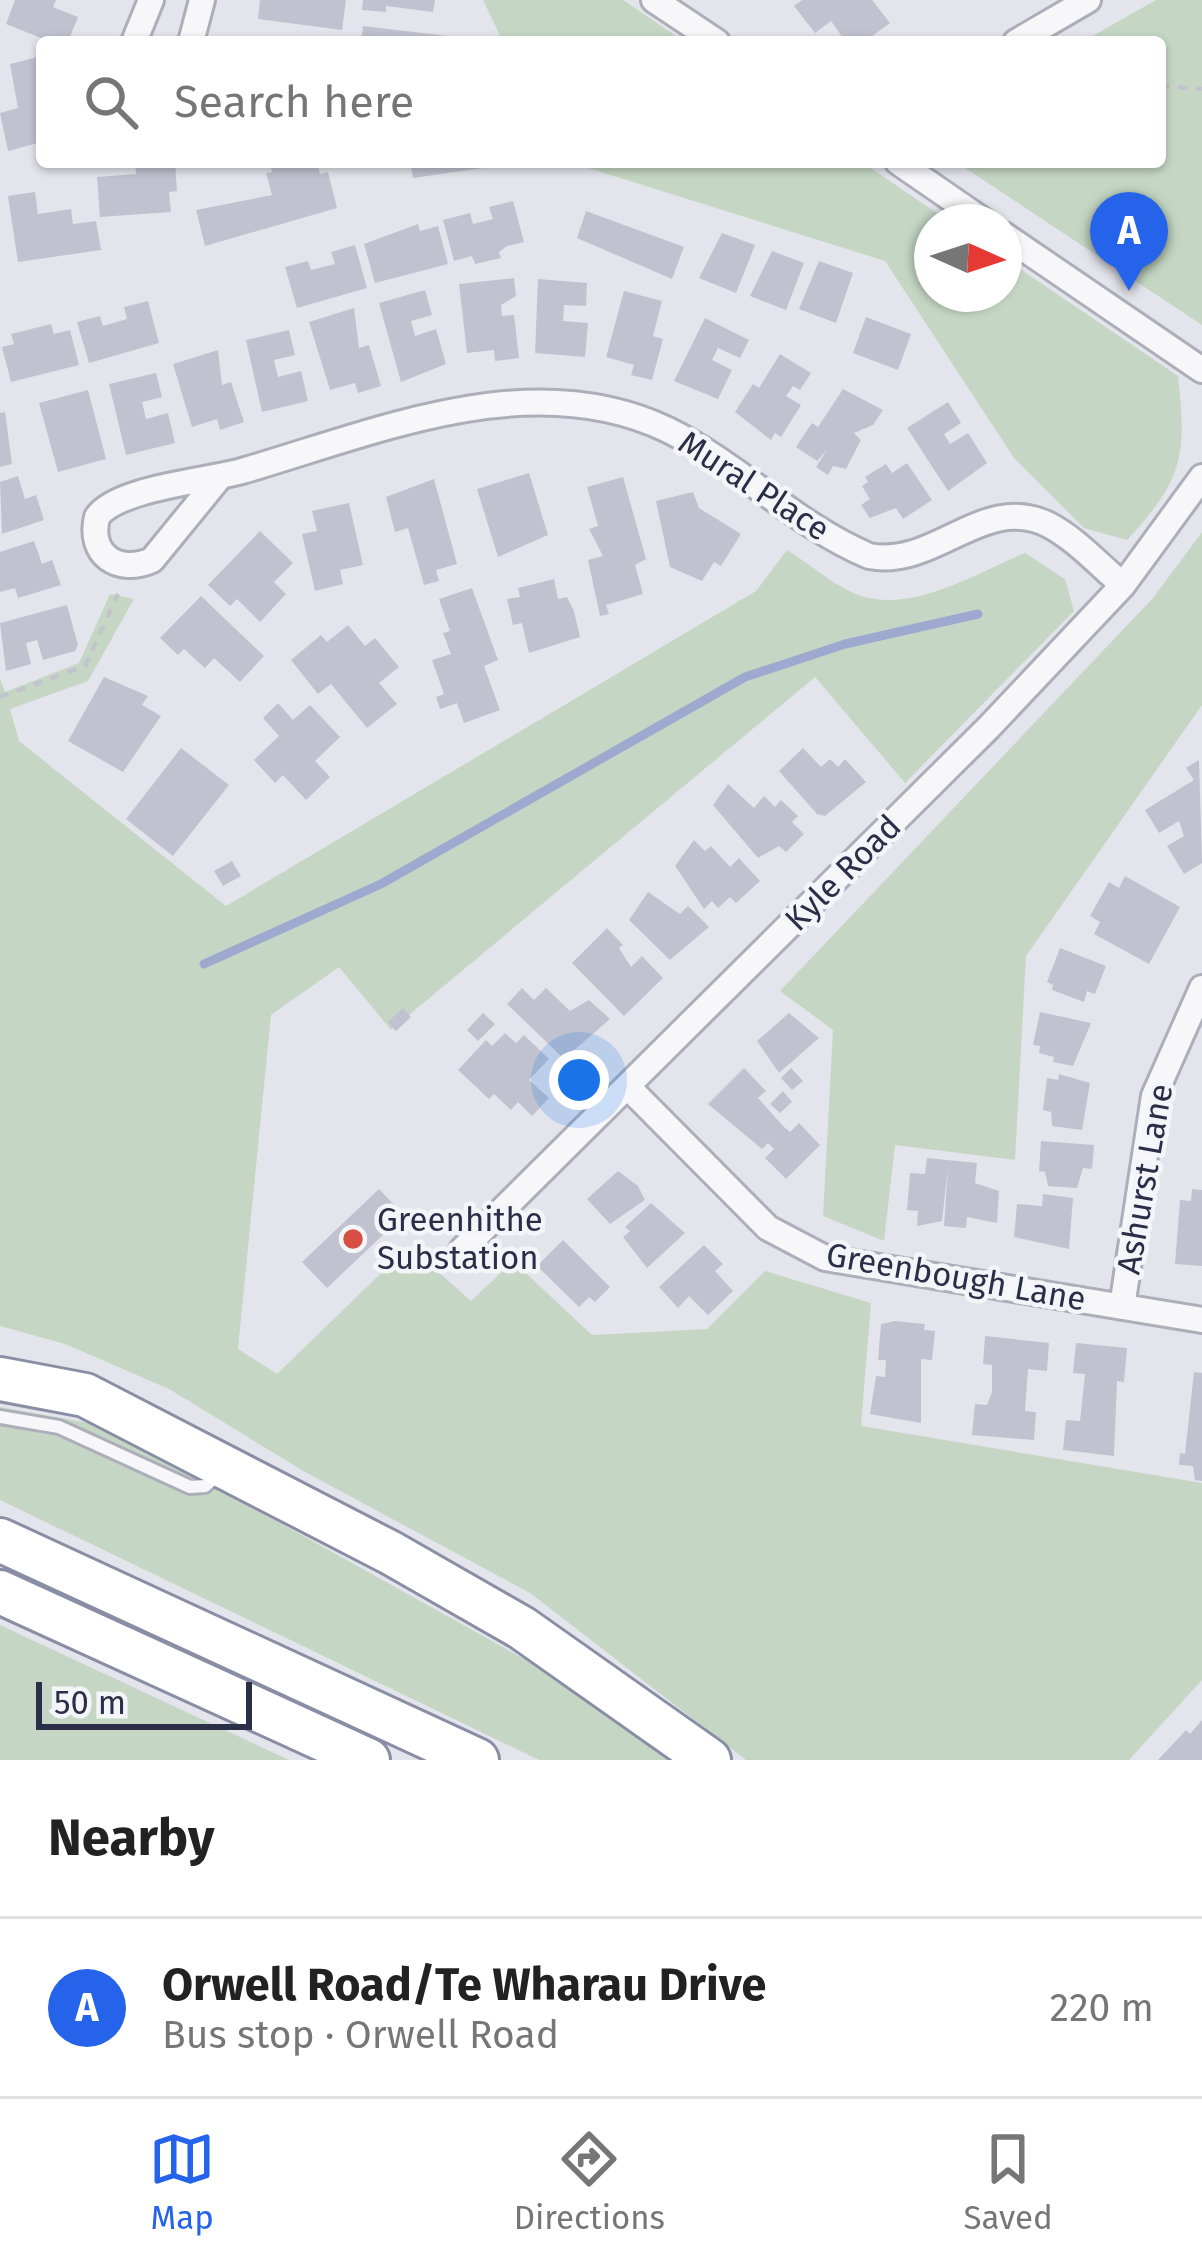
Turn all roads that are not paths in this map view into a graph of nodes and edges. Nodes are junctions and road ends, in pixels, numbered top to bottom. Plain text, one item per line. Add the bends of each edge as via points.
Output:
1 (151, 0) edge
2 (202, 0) edge
3 (654, 0) edge
4 (1088, 0) edge
5 (136, 36) edge
6 (193, 36) edge
7 (708, 36) edge
8 (1026, 36) edge
9 (907, 168) edge
10 (959, 204) edge
11 (1022, 247) edge
12 (1202, 370) edge
13 (1202, 477) edge
14 (219, 478) junction
15 (1123, 585) junction
16 (1202, 988) edge
17 (629, 1088) junction
18 (462, 1250) dead end
19 (1123, 1307) junction
20 (1202, 1320) edge
21 (2, 1388) edge
22 (0, 1540) edge
23 (0, 1592) edge
24 (368, 1760) edge
25 (477, 1760) edge
26 (709, 1760) edge

1 - 5 street
2 - 6 street
3 - 7 street
4 - 8 street
9 - 10 street
11 - 12 street
13 - 15 street, Kyle Road
14 - 14 street, Mural Place via 152,560 121,565 97,546 97,517 111,503
14 - 15 street, Mural Place via 458,409 563,403 665,429 869,556 917,555 981,523 1026,516 1052,526
15 - 17 street, Kyle Road
16 - 19 street, Ashurst Lane via 1154,1096
17 - 18 street, Kyle Road
17 - 19 street, Greenbough Lane via 769,1228 825,1258
19 - 20 street, Greenbough Lane
21 - 26 highway via 85,1396 391,1552 522,1628
22 - 25 highway
23 - 24 highway

